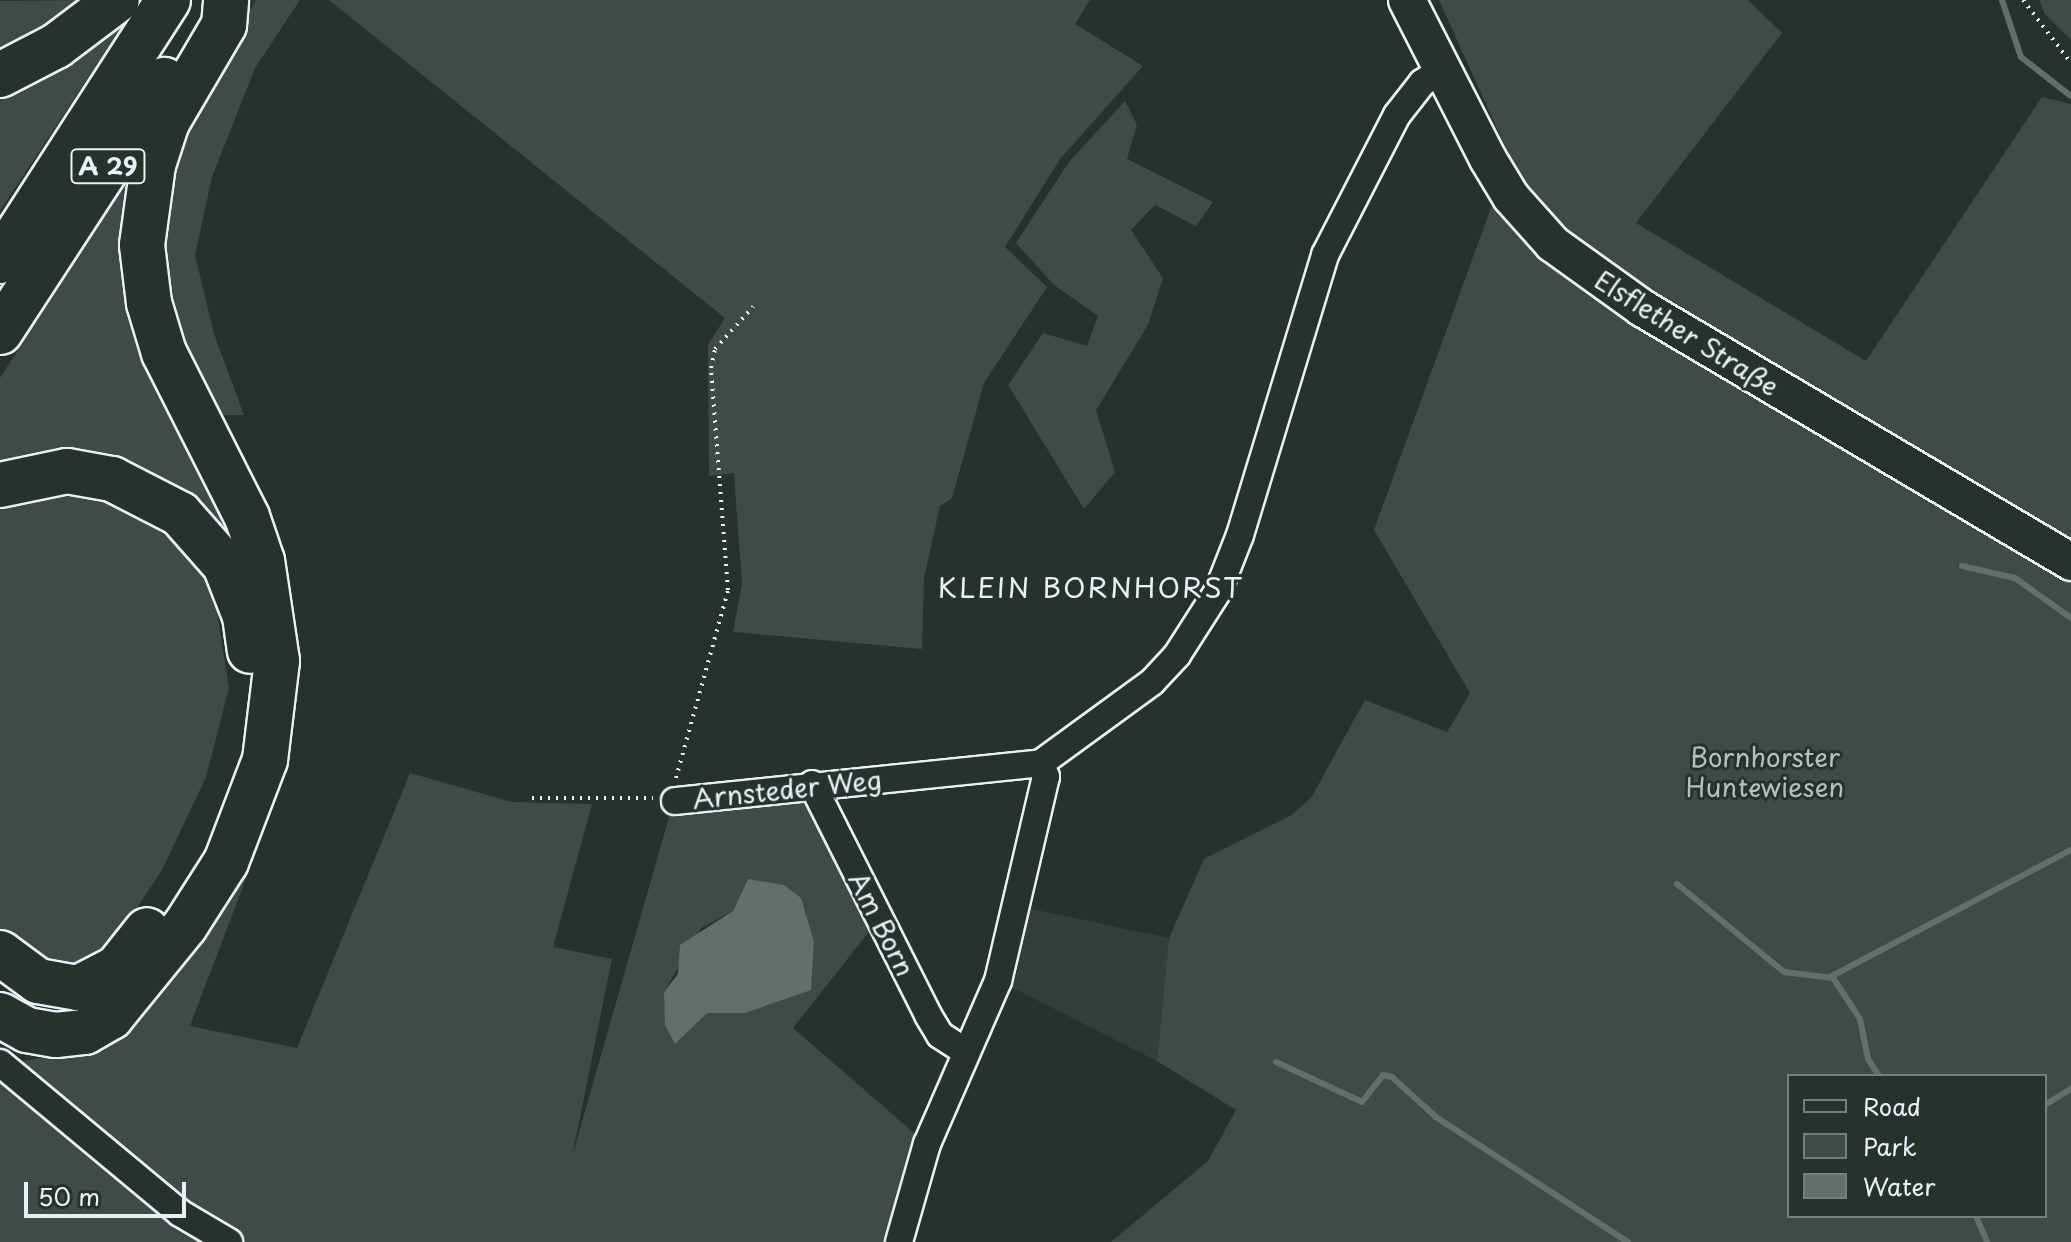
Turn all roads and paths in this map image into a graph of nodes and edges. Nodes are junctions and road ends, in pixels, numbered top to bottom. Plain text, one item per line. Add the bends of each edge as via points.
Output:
1 (117, 0) edge
2 (168, 0) edge
3 (216, 0) edge
4 (226, 0) edge
5 (1407, 0) edge
6 (2023, 0) edge
7 (2071, 63) edge
8 (1441, 70) junction
9 (0, 75) edge
10 (0, 261) edge
11 (753, 307) dead end
12 (0, 332) edge
13 (0, 485) edge
14 (2071, 562) edge
15 (1041, 763) junction
16 (812, 784) junction
17 (532, 798) dead end
18 (675, 801) junction
19 (0, 953) edge
20 (0, 1015) edge
21 (966, 1052) junction
22 (0, 1063) edge
23 (229, 1242) edge
24 (899, 1242) edge

1 - 9 highway via 56,46
2 - 10 highway, A 29
3 - 12 highway, A 29
4 - 20 highway via 224,25 167,122 153,165 142,245 149,303 164,353 247,517 262,561 277,661 265,760 226,862 185,926 111,1017 85,1032 56,1035 27,1030
5 - 8 main road, Elsflether Straße
6 - 7 path
8 - 14 main road, Elsflether Straße via 1511,197 1571,260 1642,308
8 - 15 street via 1422,83 1397,115 1325,255 1218,591 1167,667 1126,706
11 - 18 path via 715,349 711,368 728,590 673,789
13 - 19 highway via 67,471 112,479 180,514 225,565 245,616 251,653 241,746 221,810 186,879 124,961 99,981 68,989 38,981
15 - 16 street, Arnsteder Weg
15 - 21 street via 1046,777 998,981
16 - 18 street, Arnsteder Weg
16 - 21 street, Am Born via 928,1015 940,1035
17 - 18 path, Arnsteder Weg
21 - 24 street via 927,1144
22 - 23 street via 180,1213

